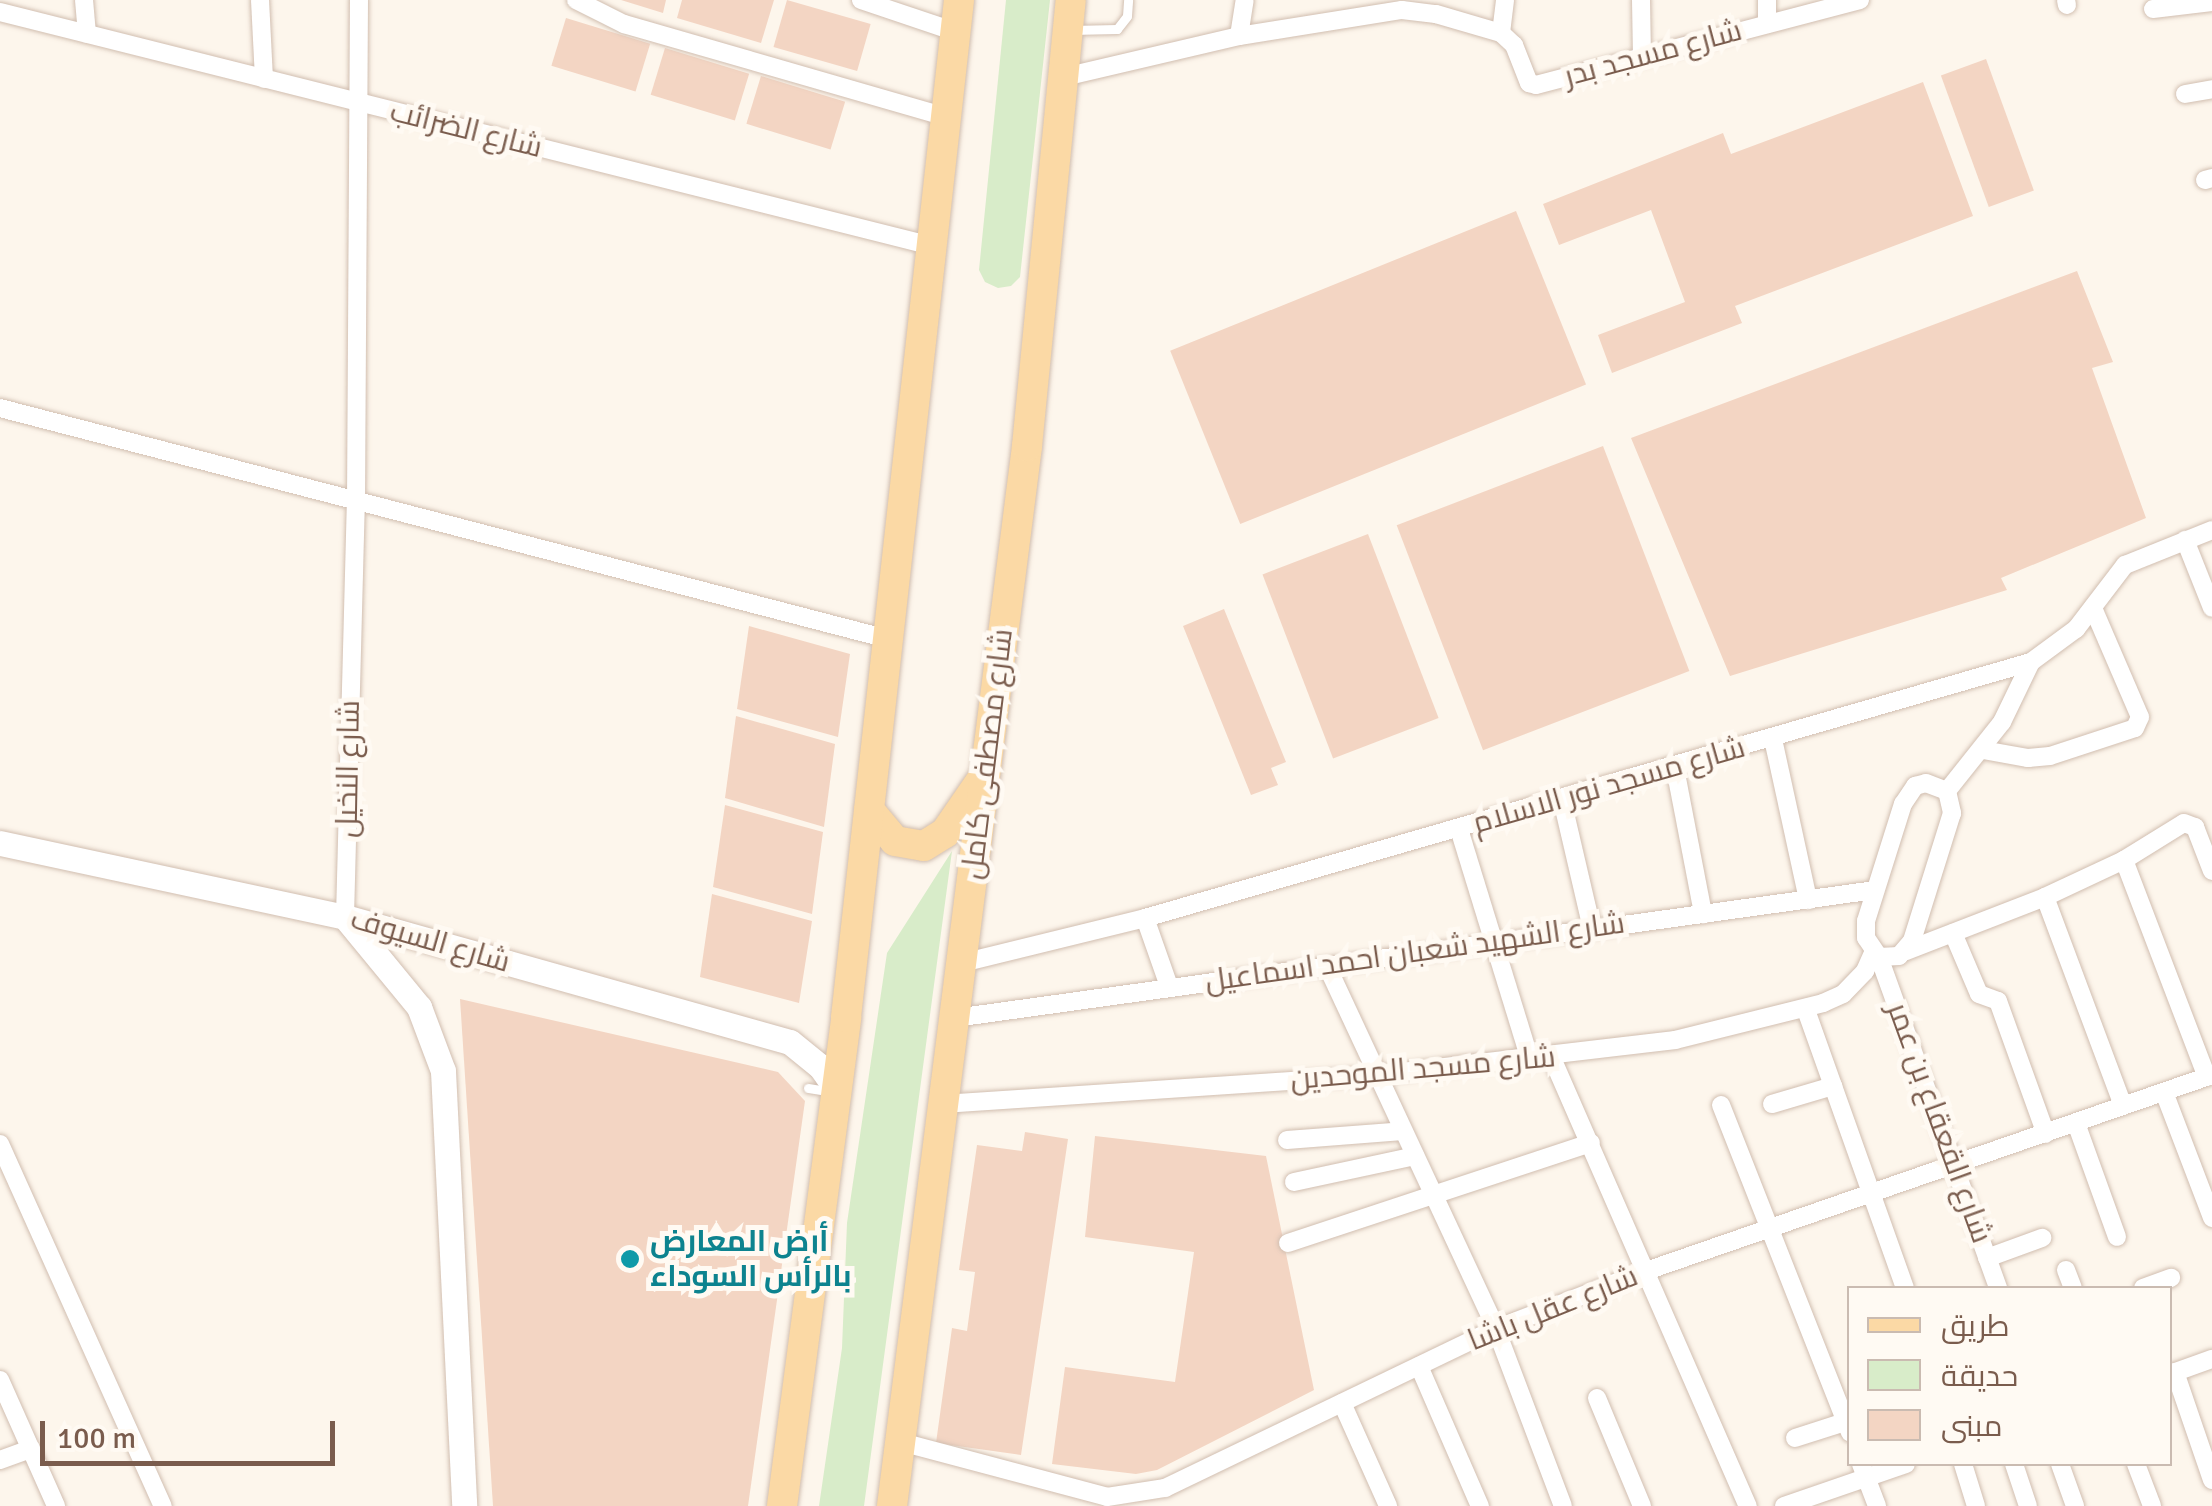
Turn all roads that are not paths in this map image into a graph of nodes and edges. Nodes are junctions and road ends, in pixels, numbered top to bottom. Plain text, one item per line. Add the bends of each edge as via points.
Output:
1 (84, 0) edge
2 (260, 0) edge
3 (359, 0) edge
4 (576, 0) edge
5 (861, 0) edge
6 (959, 0) edge
7 (1128, 0) edge
8 (1245, 0) edge
9 (1505, 0) edge
10 (1642, 0) edge
11 (1766, 0) edge
12 (1860, 0) edge
13 (2212, 2) edge
14 (2153, 10) dead end
15 (0, 12) edge
16 (1069, 15) edge
17 (1767, 24) junction
18 (956, 32) junction
19 (1501, 33) junction
20 (87, 34) junction
21 (1239, 36) junction
22 (1642, 57) junction
23 (1064, 78) junction
24 (264, 79) junction
25 (2212, 89) edge
26 (2185, 94) dead end
27 (360, 103) junction
28 (947, 117) junction
29 (932, 246) junction
30 (0, 408) edge
31 (356, 503) junction
32 (2212, 530) edge
33 (2184, 540) junction
34 (2093, 608) junction
35 (2212, 608) edge
36 (888, 638) junction
37 (2031, 662) junction
38 (1773, 739) junction
39 (1983, 750) junction
40 (1675, 768) junction
41 (986, 776) junction
42 (1947, 790) junction
43 (1562, 800) junction
44 (869, 810) junction
45 (1459, 829) junction
46 (0, 843) edge
47 (2124, 860) junction
48 (2212, 871) edge
49 (1875, 890) junction
50 (2045, 897) junction
51 (1808, 900) junction
52 (1702, 914) junction
53 (345, 917) junction
54 (1145, 918) junction
55 (1592, 928) junction
56 (1953, 933) junction
57 (1493, 942) junction
58 (1906, 951) junction
59 (1876, 955) junction
60 (962, 963) junction
61 (1327, 966) junction
62 (1169, 986) junction
63 (1806, 1010) junction
64 (955, 1018) junction
65 (1552, 1058) junction
66 (1530, 1060) junction
67 (1378, 1075) junction
68 (2210, 1076) edge
69 (1833, 1086) junction
70 (827, 1090) junction
71 (2164, 1092) junction
72 (944, 1104) junction
73 (1721, 1104) dead end
74 (1772, 1104) dead end
75 (2123, 1106) junction
76 (2076, 1123) junction
77 (1403, 1131) junction
78 (2046, 1134) junction
79 (1287, 1140) dead end
80 (1591, 1143) junction
81 (0, 1144) edge
82 (1415, 1156) junction
83 (1954, 1167) junction
84 (1294, 1182) dead end
85 (1873, 1194) junction
86 (1433, 1195) junction
87 (2212, 1218) edge
88 (1771, 1228) junction
89 (2117, 1237) dead end
90 (2042, 1238) dead end
91 (1288, 1243) dead end
92 (1987, 1258) junction
93 (1649, 1270) junction
94 (2066, 1270) dead end
95 (2171, 1278) dead end
96 (1904, 1286) edge
97 (1997, 1286) edge
98 (2072, 1286) edge
99 (2149, 1286) edge
100 (1496, 1330) junction
101 (2212, 1359) edge
102 (1419, 1366) junction
103 (2172, 1373) edge
104 (0, 1380) edge
105 (1598, 1398) dead end
106 (1342, 1402) junction
107 (1847, 1427) edge
108 (1795, 1438) dead end
109 (901, 1442) junction
110 (31, 1450) junction
111 (0, 1460) edge
112 (1892, 1466) edge
113 (1964, 1466) edge
114 (2015, 1466) edge
115 (2061, 1466) edge
116 (2137, 1466) edge
117 (1864, 1470) edge
118 (2212, 1480) edge
119 (56, 1506) edge
120 (163, 1506) edge
121 (464, 1506) edge
122 (782, 1506) edge
123 (892, 1506) edge
124 (1388, 1506) edge
125 (1480, 1506) edge
126 (1563, 1506) edge
127 (1642, 1506) edge
128 (1748, 1506) edge
129 (1784, 1506) edge
130 (1877, 1506) edge
131 (1976, 1506) edge
132 (2028, 1506) edge
133 (2075, 1506) edge
134 (2152, 1506) edge

1 - 20 street
2 - 24 street
3 - 27 street, شارع النخيل
4 - 28 street via 624,24
5 - 18 street
6 - 18 main road
7 - 16 lane via 1117,29
8 - 21 street
9 - 19 street
10 - 22 street
11 - 17 street
12 - 17 street, شارع مسجد بدر
13 - 14 street
15 - 20 street, شارع الضرائب
16 - 23 main road, شارع مصطفى كامل
17 - 22 street, شارع مسجد بدر
18 - 28 main road
19 - 21 street via 1402,10
19 - 22 street, شارع مسجد بدر via 1534,85
20 - 24 street, شارع الضرائب
21 - 23 street
23 - 41 main road, شارع مصطفى كامل
24 - 27 street, شارع الضرائب
25 - 26 street
27 - 29 street, شارع الضرائب
27 - 31 street, شارع النخيل
28 - 29 main road
29 - 36 main road
30 - 31 street
31 - 36 street
31 - 53 street, شارع النخيل
32 - 33 street, شارع مسجد نور الاسلام
33 - 34 street, شارع مسجد نور الاسلام via 2125,565
33 - 35 street
34 - 37 street, شارع مسجد نور الاسلام via 2055,648
34 - 39 street via 2139,723 2050,756
36 - 44 main road
37 - 38 street, شارع مسجد نور الاسلام
37 - 39 street
38 - 40 street, شارع مسجد نور الاسلام
38 - 51 street
39 - 42 street
40 - 43 street, شارع مسجد نور الاسلام
40 - 52 street
41 - 44 main road via 946,833 924,846 895,841
41 - 60 main road, شارع مصطفى كامل
42 - 49 street, شارع القعقاع بن عمر via 1926,783 1907,795
42 - 58 street via 1952,812
43 - 45 street, شارع مسجد نور الاسلام
43 - 55 street
44 - 70 main road
45 - 54 street, شارع مسجد نور الاسلام
45 - 57 street
46 - 53 main road, شارع السيوف
47 - 48 street via 2184,824 2194,827
47 - 50 street
47 - 68 street
49 - 51 street, شارع الشهيد شعبان احمد اسماعيل
49 - 59 street, شارع القعقاع بن عمر via 1866,938
50 - 56 street
50 - 75 street
51 - 52 street, شارع الشهيد شعبان احمد اسماعيل
52 - 55 street, شارع الشهيد شعبان احمد اسماعيل
53 - 70 main road, شارع السيوف via 790,1042 810,1055
53 - 121 main road via 419,1007 443,1070
54 - 60 street, شارع مسجد نور الاسلام
54 - 62 street
55 - 57 street, شارع الشهيد شعبان احمد اسماعيل
56 - 58 street
56 - 78 street via 1979,994 1998,1000
57 - 61 street, شارع الشهيد شعبان احمد اسماعيل
57 - 66 street
58 - 59 street
59 - 63 street, شارع مسجد الموحدين via 1844,994
59 - 83 street, شارع القعقاع بن عمر
60 - 64 main road, شارع مصطفى كامل
61 - 62 street, شارع الشهيد شعبان احمد اسماعيل
61 - 67 street
62 - 64 street, شارع الشهيد شعبان احمد اسماعيل
63 - 65 street, شارع مسجد الموحدين via 1675,1040
63 - 69 street
64 - 72 main road, شارع مصطفى كامل
65 - 66 street, شارع مسجد الموحدين
65 - 80 street
66 - 67 street, شارع مسجد الموحدين
67 - 72 street, شارع مسجد الموحدين
67 - 77 street
68 - 71 street, شارع عقل باشا
69 - 74 street
69 - 85 street
70 - 122 main road
71 - 75 street, شارع عقل باشا
71 - 87 street
72 - 109 main road, شارع مصطفى كامل
73 - 88 street
75 - 76 street, شارع عقل باشا
76 - 78 street, شارع عقل باشا
76 - 89 street
77 - 79 street
77 - 82 street
78 - 83 street, شارع عقل باشا
80 - 86 street
80 - 93 street
81 - 120 street
82 - 84 street
82 - 86 street
83 - 85 street, شارع عقل باشا
83 - 92 street, شارع القعقاع بن عمر
85 - 88 street, شارع عقل باشا
85 - 96 street
86 - 91 street
86 - 100 street
88 - 93 street, شارع عقل باشا
88 - 107 street
90 - 92 street
92 - 97 street, شارع القعقاع بن عمر
93 - 100 street, شارع عقل باشا
93 - 128 street
94 - 98 street
95 - 99 street
100 - 102 street, شارع عقل باشا
100 - 126 street
101 - 103 street
102 - 106 street, شارع عقل باشا
102 - 125 street
103 - 118 street
104 - 110 street
105 - 127 street
106 - 109 street, شارع عقل باشا via 1190,1477 1136,1495 1107,1497
106 - 124 street
107 - 108 street
109 - 123 main road, شارع مصطفى كامل
110 - 111 street
110 - 119 street
112 - 117 street
113 - 131 street
114 - 132 street
115 - 133 street
116 - 134 street
117 - 129 street
117 - 130 street

